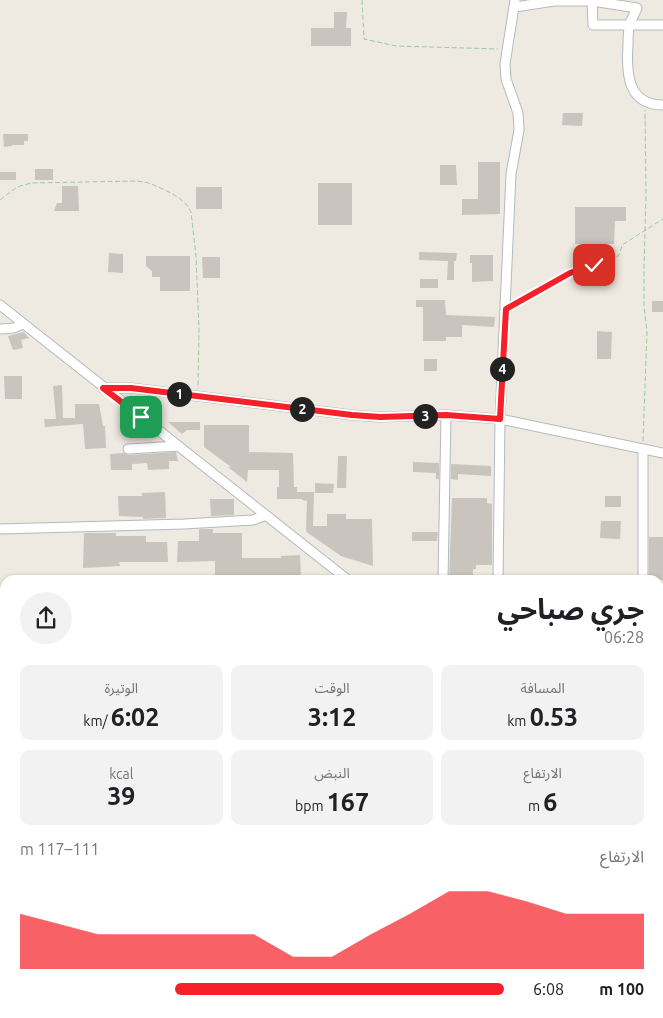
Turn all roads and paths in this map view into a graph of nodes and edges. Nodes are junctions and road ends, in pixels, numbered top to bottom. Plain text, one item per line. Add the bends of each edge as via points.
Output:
1 (362, 0) edge
2 (592, 0) edge
3 (515, 4) edge
4 (629, 24) junction
5 (663, 24) edge
6 (506, 49) junction
7 (649, 103) junction
8 (663, 105) edge
9 (0, 200) edge
10 (663, 220) edge
11 (645, 230) junction
12 (0, 305) edge
13 (506, 309) junction
14 (23, 324) junction
15 (0, 329) edge
16 (103, 388) junction
17 (198, 396) junction
18 (446, 415) junction
19 (500, 419) junction
20 (179, 446) junction
21 (128, 449) dead end
22 (643, 449) junction
23 (663, 453) edge
24 (266, 515) junction
25 (0, 529) edge
26 (342, 575) edge
27 (443, 575) edge
28 (498, 575) edge
29 (643, 575) edge

1 - 6 path via 364,39 396,46
2 - 3 street
2 - 4 street via 593,24
2 - 4 street via 637,8
3 - 6 street
4 - 5 street
4 - 7 street via 628,72 631,86
6 - 13 street via 506,79 518,113 519,130 512,174
7 - 8 street
7 - 11 path via 644,113
9 - 17 path via 17,187 31,183 120,180 149,183 187,205 191,212 196,256
10 - 11 path
11 - 13 path via 622,245 616,258 570,273
11 - 22 path via 647,346
12 - 14 street
13 - 19 street
14 - 15 street
14 - 16 street
16 - 17 street
16 - 20 street
17 - 18 street via 352,415
18 - 19 street
18 - 27 street
19 - 22 street
19 - 28 street
20 - 21 street
20 - 24 street
22 - 23 street
22 - 29 street
24 - 25 street via 253,520 184,524
24 - 26 street

